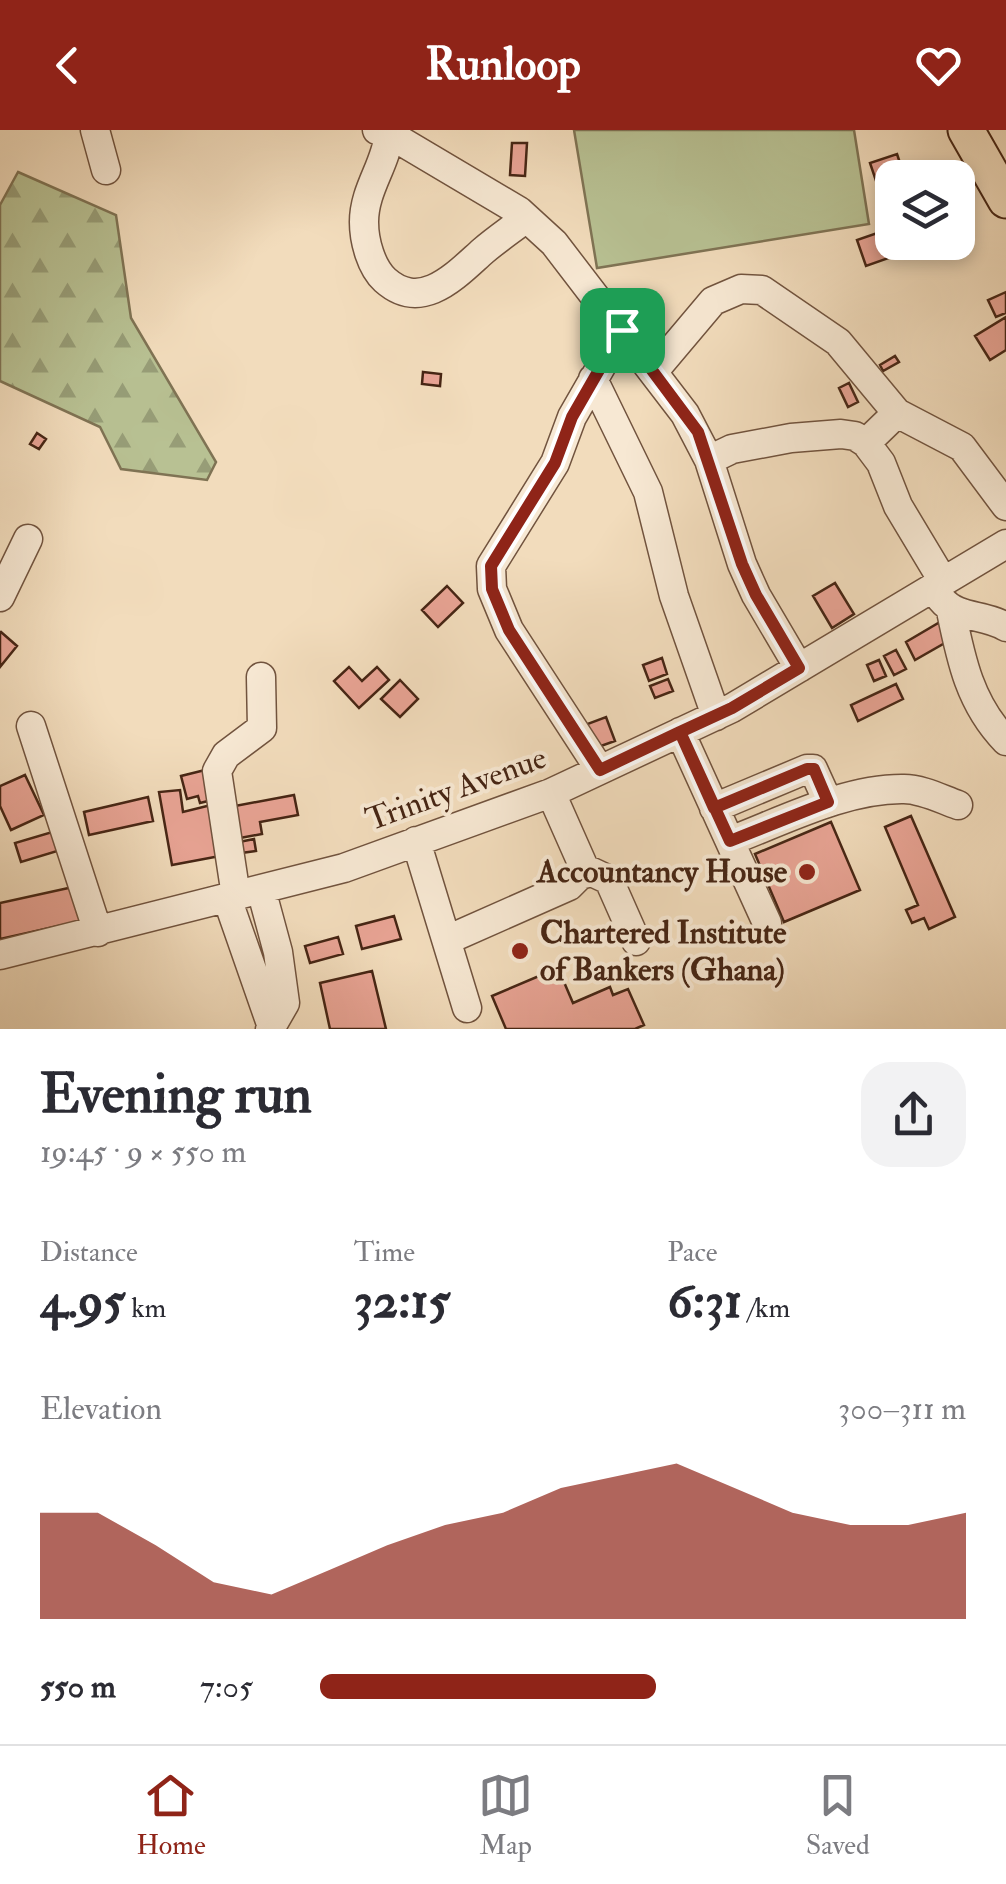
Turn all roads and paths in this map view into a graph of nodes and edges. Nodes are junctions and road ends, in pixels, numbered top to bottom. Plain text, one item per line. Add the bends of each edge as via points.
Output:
1 (94, 130) edge
2 (966, 130) edge
3 (385, 132) edge
4 (106, 170) dead end
5 (1006, 200) edge
6 (526, 218) junction
7 (622, 330) junction
8 (654, 371) junction
9 (593, 380) junction
10 (898, 413) junction
11 (866, 443) junction
12 (710, 460) junction
13 (1006, 506) edge
14 (28, 540) dead end
15 (1006, 544) edge
16 (938, 584) junction
17 (0, 597) edge
18 (951, 611) junction
19 (1006, 627) edge
20 (799, 668) junction
21 (261, 676) dead end
22 (716, 716) junction
23 (32, 726) dead end
24 (680, 732) junction
25 (1006, 741) edge
26 (600, 770) junction
27 (551, 793) junction
28 (828, 802) junction
29 (958, 804) dead end
30 (714, 808) junction
31 (730, 841) junction
32 (416, 842) junction
33 (581, 869) junction
34 (242, 894) junction
35 (767, 923) dead end
36 (98, 932) junction
37 (446, 940) junction
38 (636, 941) dead end
39 (0, 956) edge
40 (467, 1008) dead end
41 (270, 1027) edge

1 - 4 street
2 - 5 main road
3 - 6 street
3 - 6 street via 387,156 364,222 372,260 389,284 415,293 440,289
6 - 7 street
7 - 8 street
7 - 9 street
8 - 10 street via 713,301 762,290 838,342
8 - 12 street
9 - 22 street via 648,492 674,596
9 - 26 street via 555,463 491,566 492,589 509,630
10 - 11 street
10 - 13 street via 962,448
11 - 12 street via 841,434 792,438 732,448
11 - 16 street
12 - 20 street via 742,564
14 - 17 street
15 - 16 street, Trinity Avenue
16 - 18 street
16 - 20 street, Trinity Avenue
18 - 19 street
18 - 25 street via 963,672
20 - 22 street, Trinity Avenue
21 - 34 street via 262,728 216,771
22 - 24 street, Trinity Avenue
23 - 36 street
24 - 26 street, Trinity Avenue
24 - 30 street
26 - 27 street, Trinity Avenue
27 - 32 street, Trinity Avenue
27 - 33 street
28 - 29 street via 906,789
28 - 30 street via 818,773 807,769
28 - 31 street
30 - 31 street
31 - 35 street
32 - 34 street, Trinity Avenue
32 - 37 street
33 - 37 street via 569,886
33 - 38 street via 609,880
34 - 36 street, Trinity Avenue
34 - 41 street
36 - 39 street, Trinity Avenue
37 - 40 street

